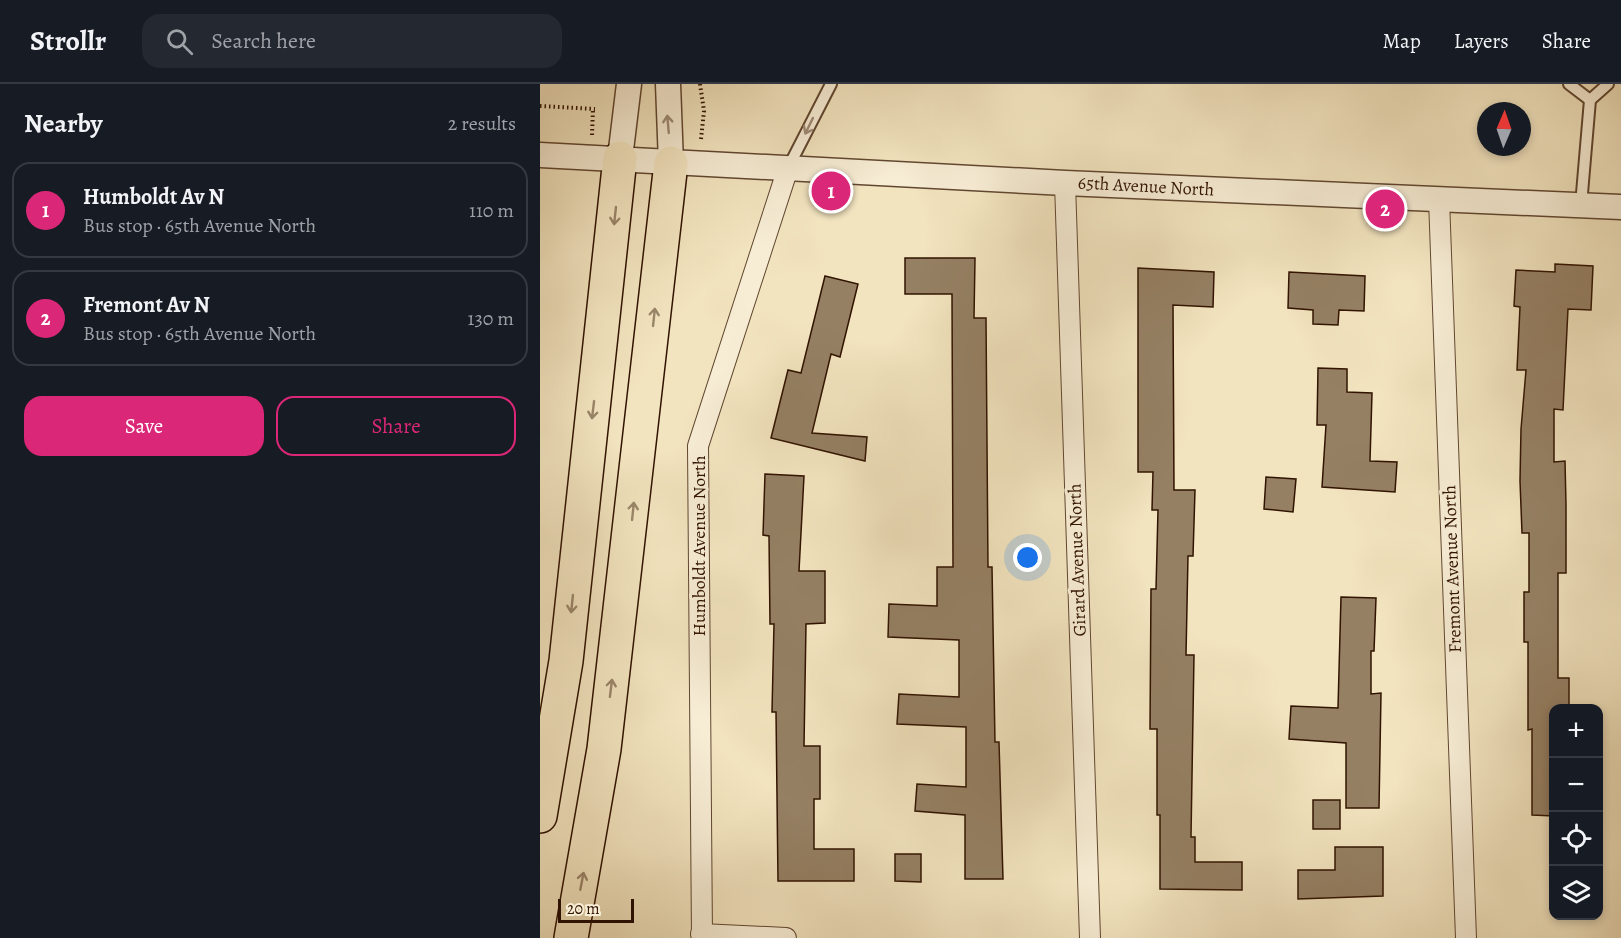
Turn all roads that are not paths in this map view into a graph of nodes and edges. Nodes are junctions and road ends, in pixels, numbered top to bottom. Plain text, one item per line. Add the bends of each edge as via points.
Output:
1 (629, 84) edge
2 (668, 84) edge
3 (831, 84) edge
4 (1569, 84) edge
5 (1608, 84) edge
6 (1590, 100) junction
7 (540, 155) edge
8 (620, 158) junction
9 (671, 163) junction
10 (788, 168) junction
11 (1065, 183) junction
12 (1439, 199) junction
13 (1581, 205) junction
14 (1621, 207) edge
15 (540, 816) edge
16 (702, 936) edge
17 (571, 938) edge
18 (786, 938) edge
19 (1090, 938) edge
20 (1466, 938) edge

1 - 8 street
9 -> 2 street
3 -> 10 lane
4 - 6 lane
5 - 6 lane
6 - 13 lane
7 - 8 street, 65th Avenue North
8 - 9 street, 65th Avenue North
8 -> 15 highway via 566,661
9 - 10 street, 65th Avenue North
17 -> 9 highway via 604,749
10 - 11 street, 65th Avenue North
10 - 16 street, Humboldt Avenue North via 698,446
11 - 12 street, 65th Avenue North
11 - 19 street, Girard Avenue North
12 - 13 street, 65th Avenue North
12 - 20 street, Fremont Avenue North
13 - 14 street, 65th Avenue North
16 - 18 street

